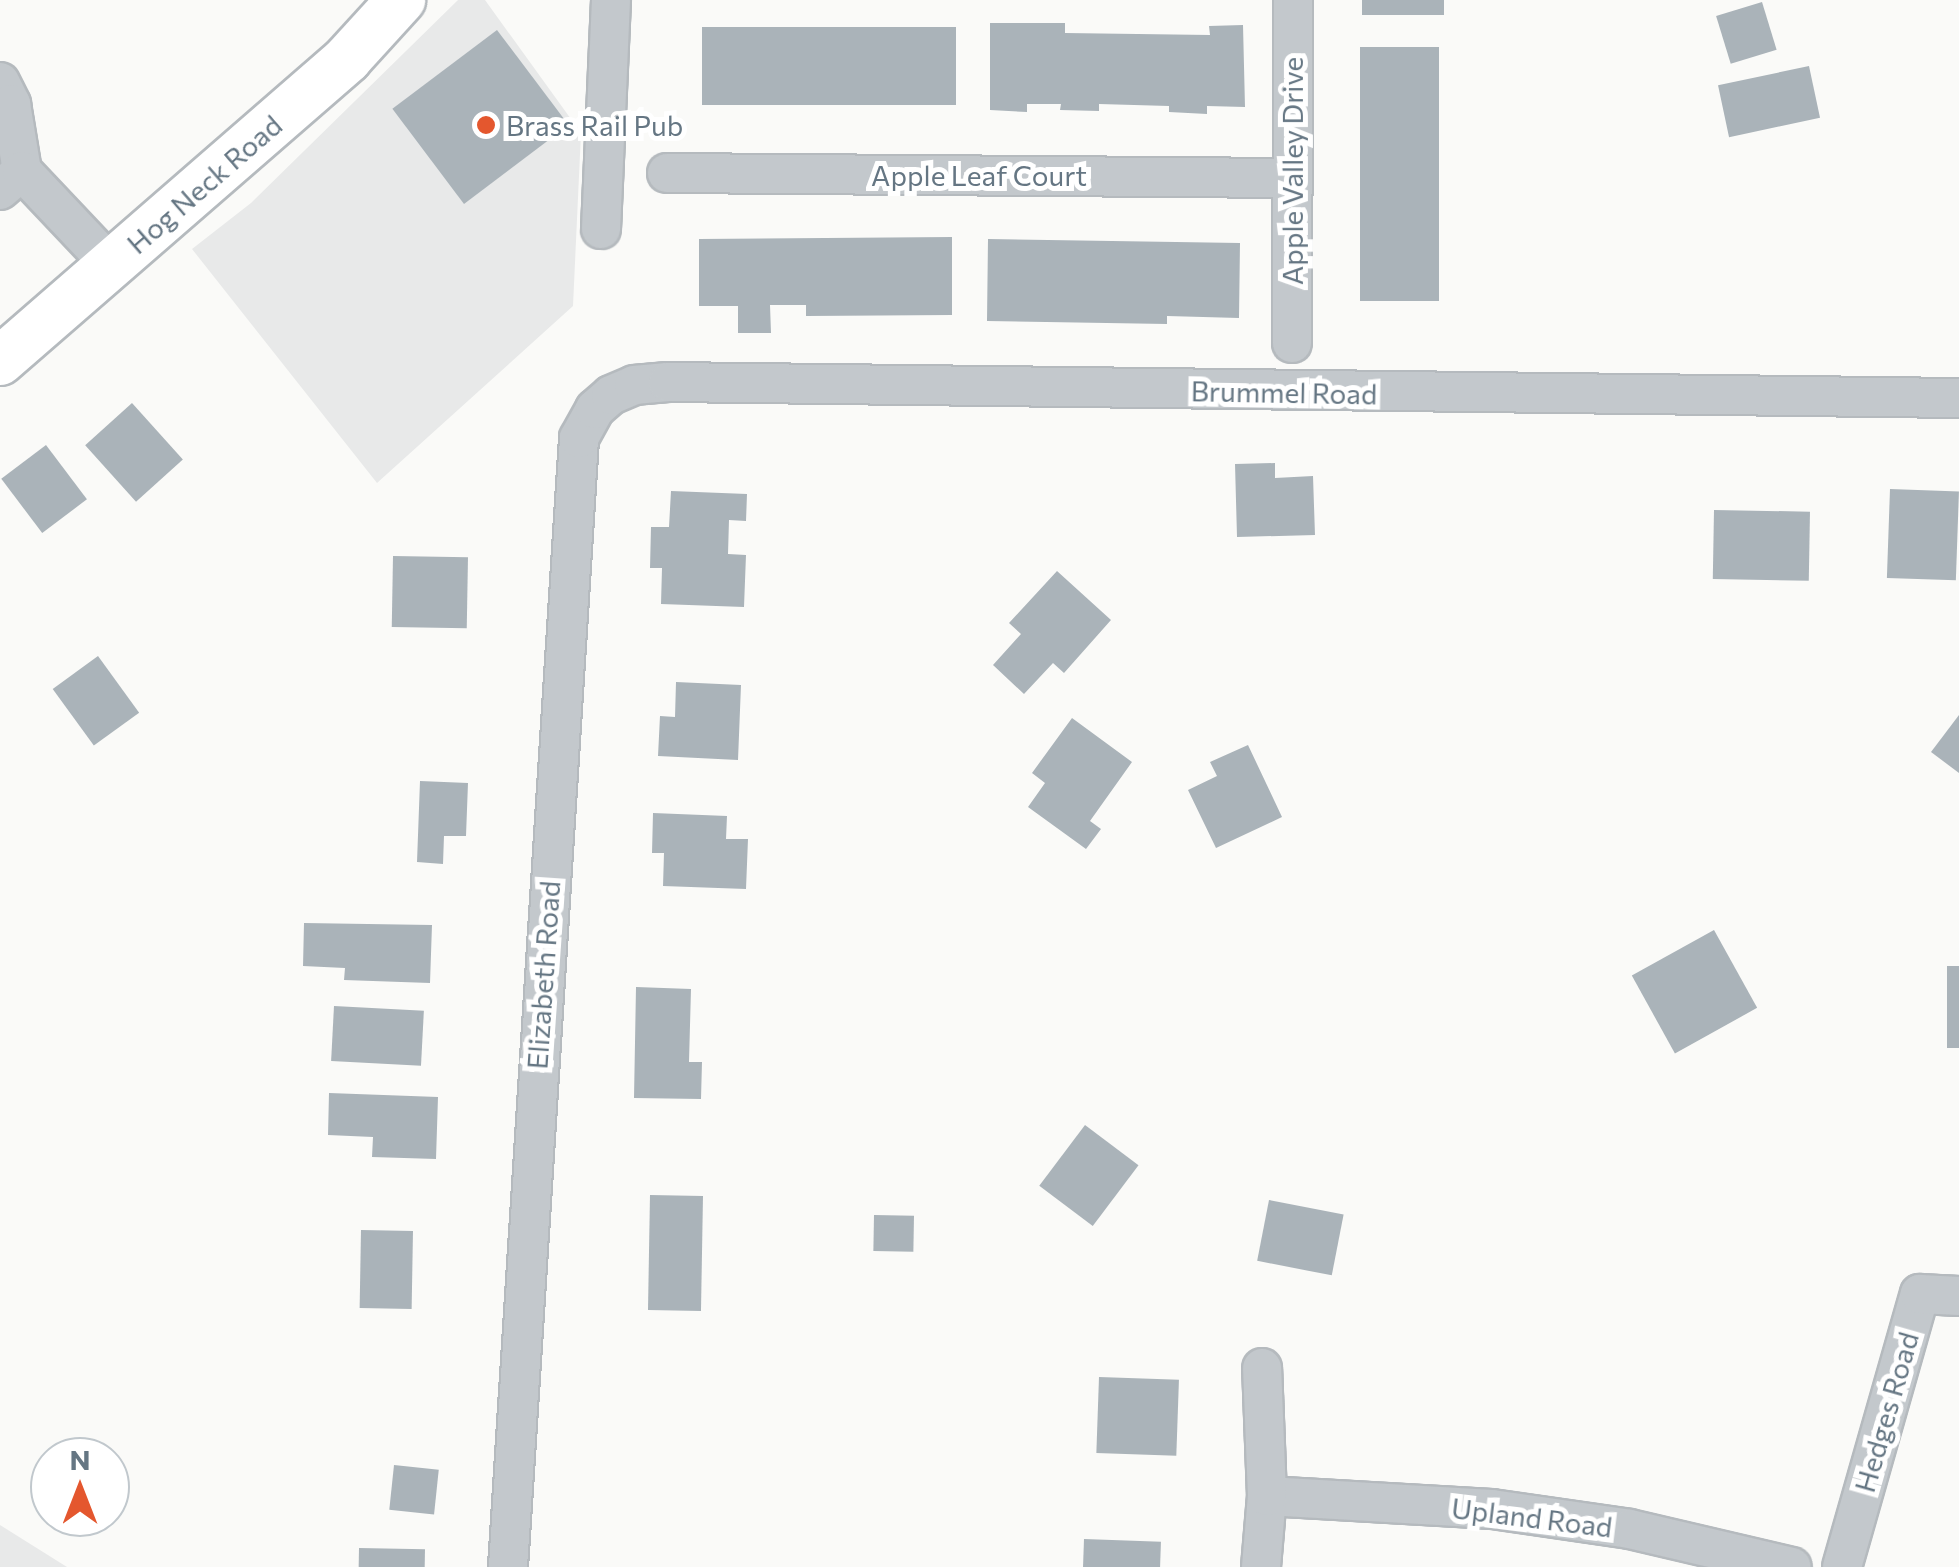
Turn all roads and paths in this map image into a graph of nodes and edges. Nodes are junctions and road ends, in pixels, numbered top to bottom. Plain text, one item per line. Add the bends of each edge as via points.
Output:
1 (402, 0) edge
2 (611, 0) edge
3 (1293, 0) edge
4 (0, 82) edge
5 (667, 173) dead end
6 (1291, 178) junction
7 (11, 180) edge
8 (600, 230) dead end
9 (111, 265) junction
10 (1292, 343) dead end
11 (0, 361) edge
12 (611, 395) joint
13 (1959, 398) edge
14 (1959, 1296) edge
15 (1262, 1368) dead end
16 (1267, 1496) junction
17 (508, 1567) edge
18 (1261, 1567) edge
19 (1792, 1567) edge
20 (1842, 1567) edge

1 - 9 main road, Hog Neck Road via 348,58
2 - 8 street
3 - 6 street, Apple Valley Drive
4 - 7 street via 11,104
5 - 6 street, Apple Leaf Court
6 - 10 street, Apple Valley Drive
7 - 9 street
9 - 11 main road, Hog Neck Road
12 - 13 street, Brummel Road via 668,382
12 - 17 street, Elizabeth Road via 579,438
14 - 20 street, Hedges Road via 1920,1294
15 - 16 street
16 - 18 street
16 - 19 street, Upland Road via 1492,1509 1630,1529

